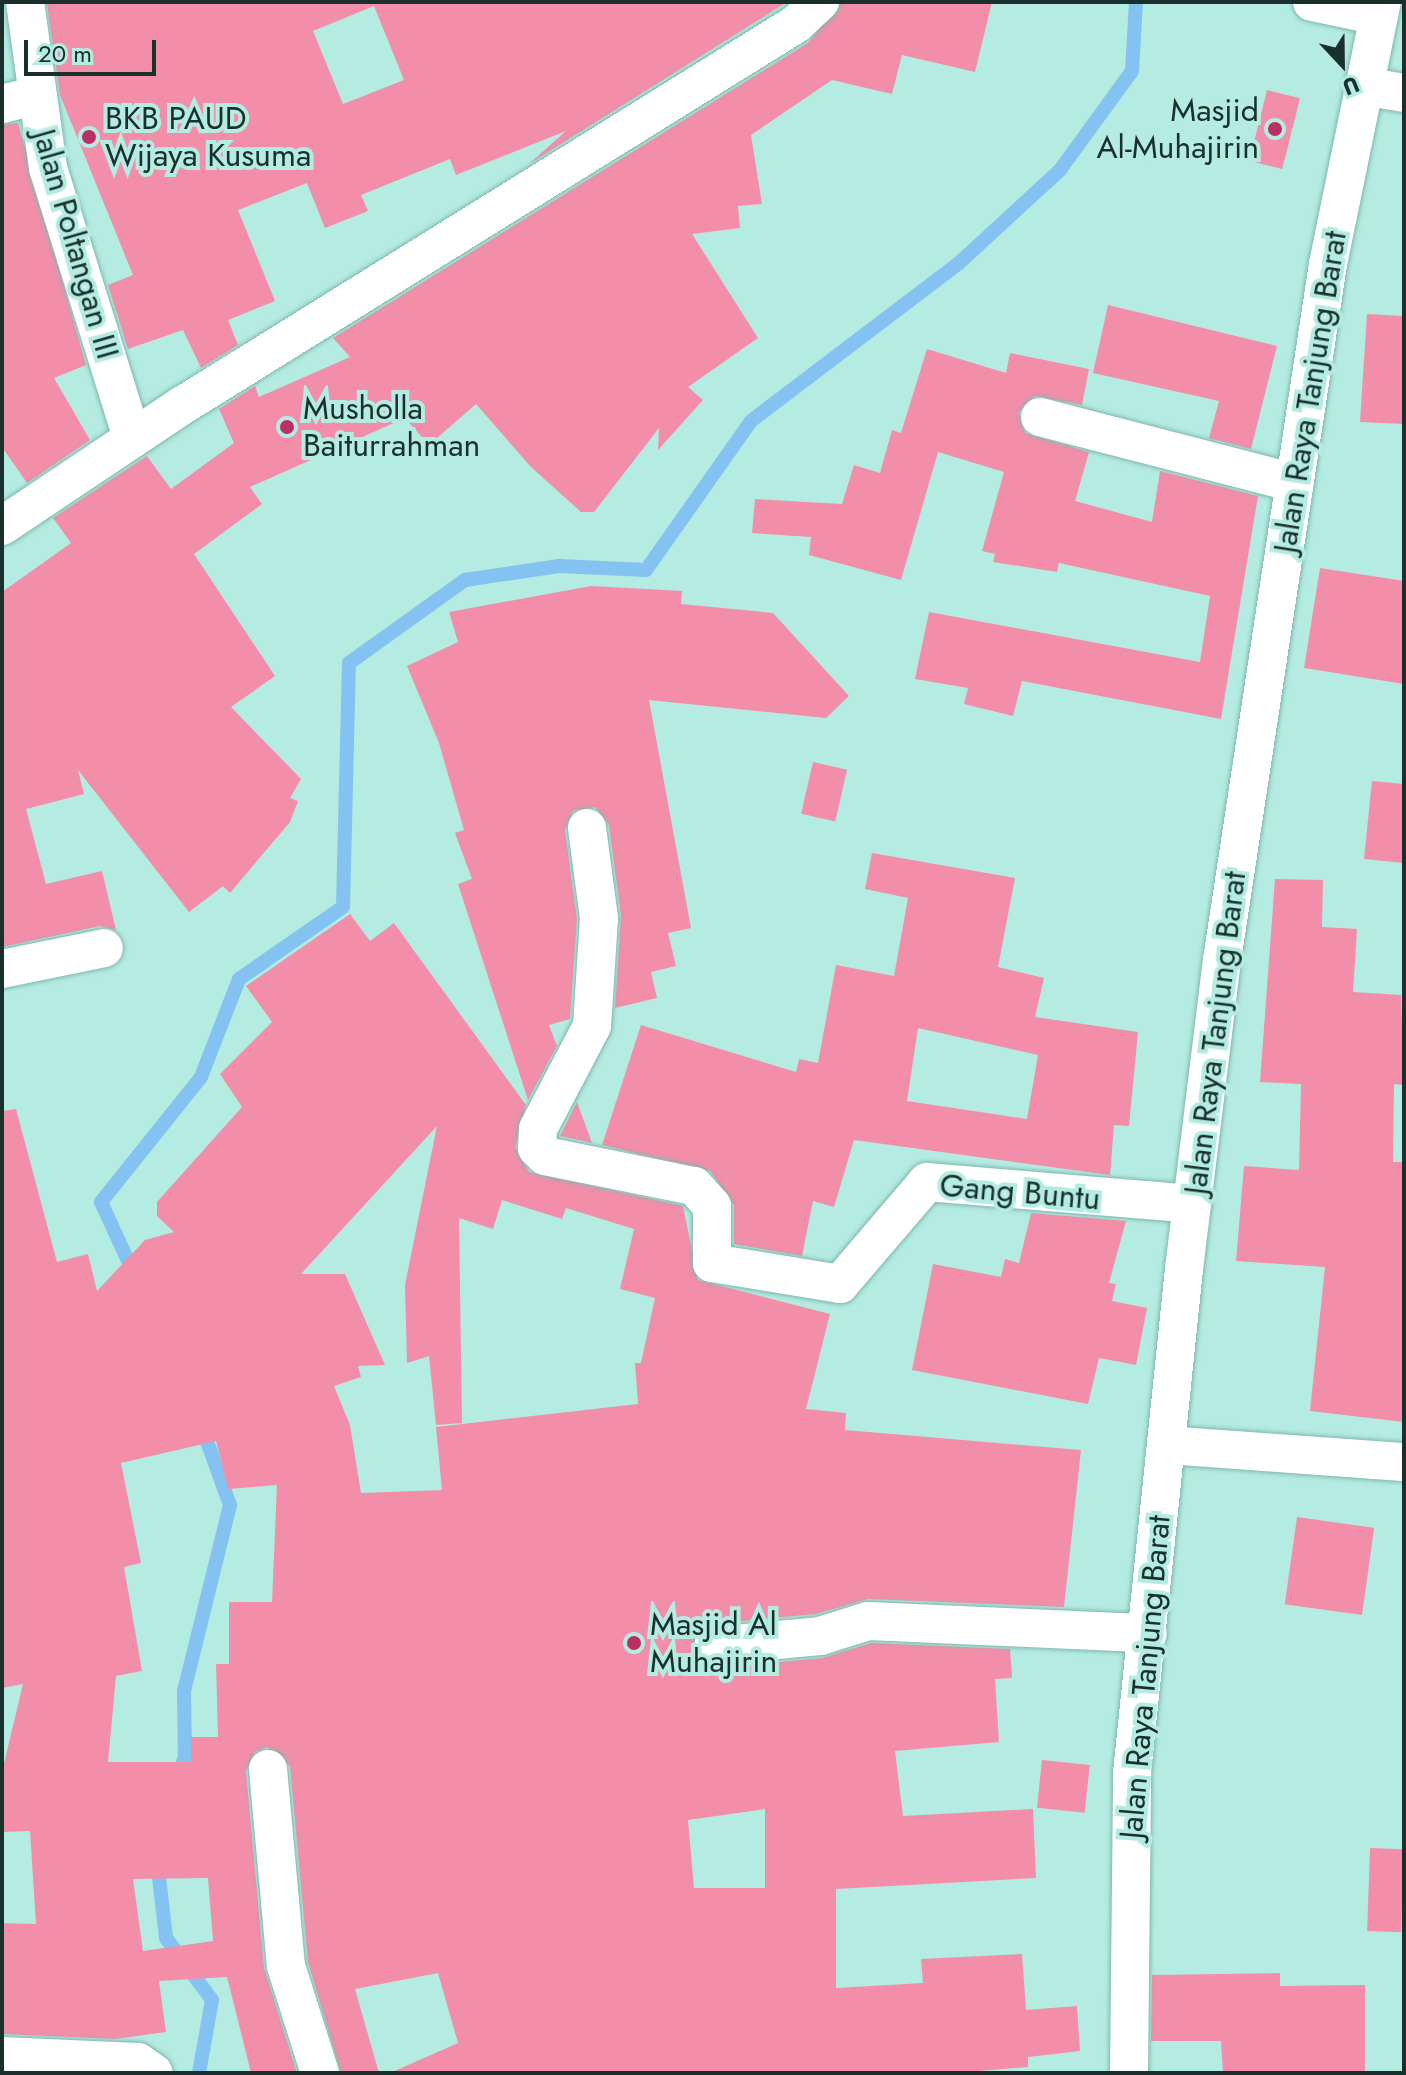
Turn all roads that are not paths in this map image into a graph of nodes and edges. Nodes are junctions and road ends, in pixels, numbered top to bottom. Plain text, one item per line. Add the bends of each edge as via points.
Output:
1 (25, 2) edge
2 (820, 2) edge
3 (1312, 2) edge
4 (1380, 9) edge
5 (1363, 86) junction
6 (1404, 93) edge
7 (20, 99) edge
8 (1040, 417) dead end
9 (132, 437) junction
10 (1295, 483) junction
11 (2, 526) edge
12 (587, 828) dead end
13 (104, 948) dead end
14 (2, 969) edge
15 (1192, 1204) junction
16 (1166, 1445) junction
17 (1404, 1462) edge
18 (1148, 1633) junction
19 (713, 1646) dead end
20 (268, 1769) dead end
21 (2, 2056) edge
22 (46, 2066) edge
23 (154, 2073) edge
24 (320, 2073) edge
25 (1129, 2073) edge

1 - 7 street, Jalan Poltangan III
2 - 9 street via 796,24
3 - 4 street
4 - 5 street, Jalan Raya Tanjung Barat
5 - 6 street
5 - 10 street, Jalan Raya Tanjung Barat
7 - 9 street, Jalan Poltangan III via 48,168
8 - 10 street
9 - 11 street
10 - 15 street, Jalan Raya Tanjung Barat
12 - 15 street, Gang Buntu via 599,918 592,1026 538,1129 537,1148 545,1156 694,1186 712,1206 712,1263 840,1284 927,1182
13 - 14 street
15 - 16 street, Jalan Raya Tanjung Barat
16 - 17 street
16 - 18 street, Jalan Raya Tanjung Barat
18 - 19 street via 868,1621 820,1636
18 - 25 street, Jalan Raya Tanjung Barat via 1129,1826
20 - 24 street via 286,1966
21 - 22 street
22 - 23 street via 138,2062

